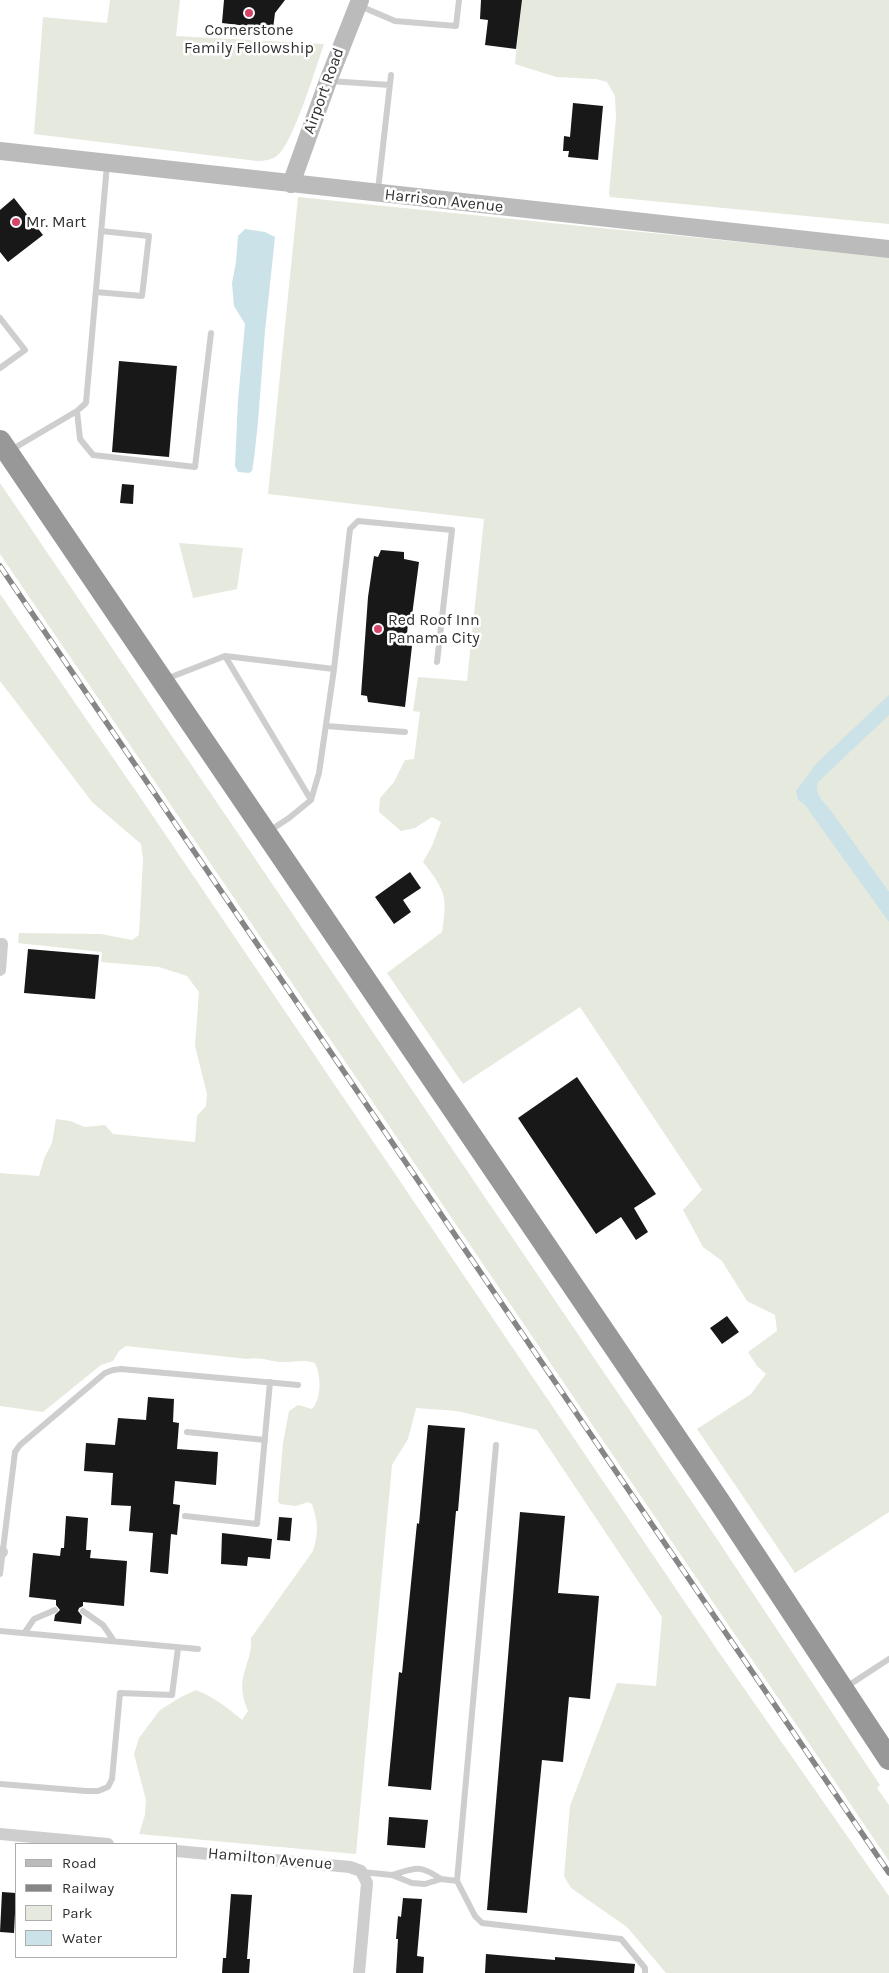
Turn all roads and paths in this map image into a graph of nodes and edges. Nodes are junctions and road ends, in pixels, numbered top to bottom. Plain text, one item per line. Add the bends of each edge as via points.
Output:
1 (459, 0) edge
2 (358, 3) edge
3 (391, 75) dead end
4 (328, 81) junction
5 (390, 85) junction
6 (0, 151) edge
7 (108, 163) junction
8 (291, 184) junction
9 (378, 193) junction
10 (101, 231) junction
11 (889, 249) edge
12 (96, 292) junction
13 (0, 318) edge
14 (211, 333) dead end
15 (0, 368) edge
16 (76, 411) junction
17 (4, 446) edge
18 (225, 656) junction
19 (437, 662) dead end
20 (334, 669) junction
21 (163, 681) junction
22 (326, 726) junction
23 (405, 732) dead end
24 (311, 800) junction
25 (266, 833) junction
26 (2, 944) dead end
27 (0, 970) edge
28 (270, 1382) junction
29 (298, 1385) dead end
30 (187, 1432) dead end
31 (265, 1440) junction
32 (496, 1445) dead end
33 (185, 1516) dead end
34 (1, 1552) edge
35 (0, 1574) edge
36 (55, 1610) dead end
37 (82, 1611) dead end
38 (0, 1632) edge
39 (25, 1632) junction
40 (114, 1641) junction
41 (178, 1648) junction
42 (198, 1650) dead end
43 (889, 1659) edge
44 (843, 1689) junction
45 (889, 1758) edge
46 (0, 1784) edge
47 (0, 1834) edge
48 (97, 1843) edge
49 (178, 1851) edge
50 (362, 1872) junction
51 (392, 1875) junction
52 (441, 1879) junction
53 (457, 1881) junction
54 (359, 1973) edge
55 (645, 1973) edge

1 - 2 lane via 456,26 395,21
2 - 4 street, Airport Road
3 - 5 lane
4 - 5 lane
4 - 8 street, Airport Road
5 - 9 lane
6 - 7 street, Harrison Avenue
7 - 8 street, Harrison Avenue
7 - 10 lane
8 - 9 street, Harrison Avenue
9 - 11 street, Harrison Avenue
10 - 12 lane
10 - 12 lane via 149,236 142,296
12 - 16 lane via 86,403
13 - 15 lane via 25,350
14 - 16 lane via 196,467 93,455 80,439
16 - 17 lane
17 - 21 highway
18 - 20 lane
18 - 21 lane
18 - 24 lane
19 - 20 lane via 452,530 358,521 350,529
20 - 22 lane
21 - 25 highway
22 - 23 lane
22 - 24 lane via 320,773
24 - 25 lane
25 - 44 highway via 720,1501
26 - 27 street
28 - 29 lane
28 - 31 lane
28 - 34 lane via 121,1369 105,1373 15,1452
30 - 31 lane
31 - 33 lane via 256,1524
32 - 53 lane
34 - 35 lane
36 - 39 lane via 34,1619
37 - 40 lane via 103,1625
38 - 39 lane
39 - 40 lane
40 - 41 lane
41 - 42 lane
41 - 46 lane via 172,1695 120,1693 112,1779 108,1787 86,1791
43 - 44 lane
44 - 45 highway
47 - 48 street
49 - 50 street, Hamilton Avenue via 350,1867
50 - 51 lane
50 - 54 street via 367,1883
51 - 52 lane via 412,1883 425,1884
51 - 52 lane via 415,1868 428,1870
52 - 53 lane
53 - 55 lane via 482,1923 621,1939 645,1968

